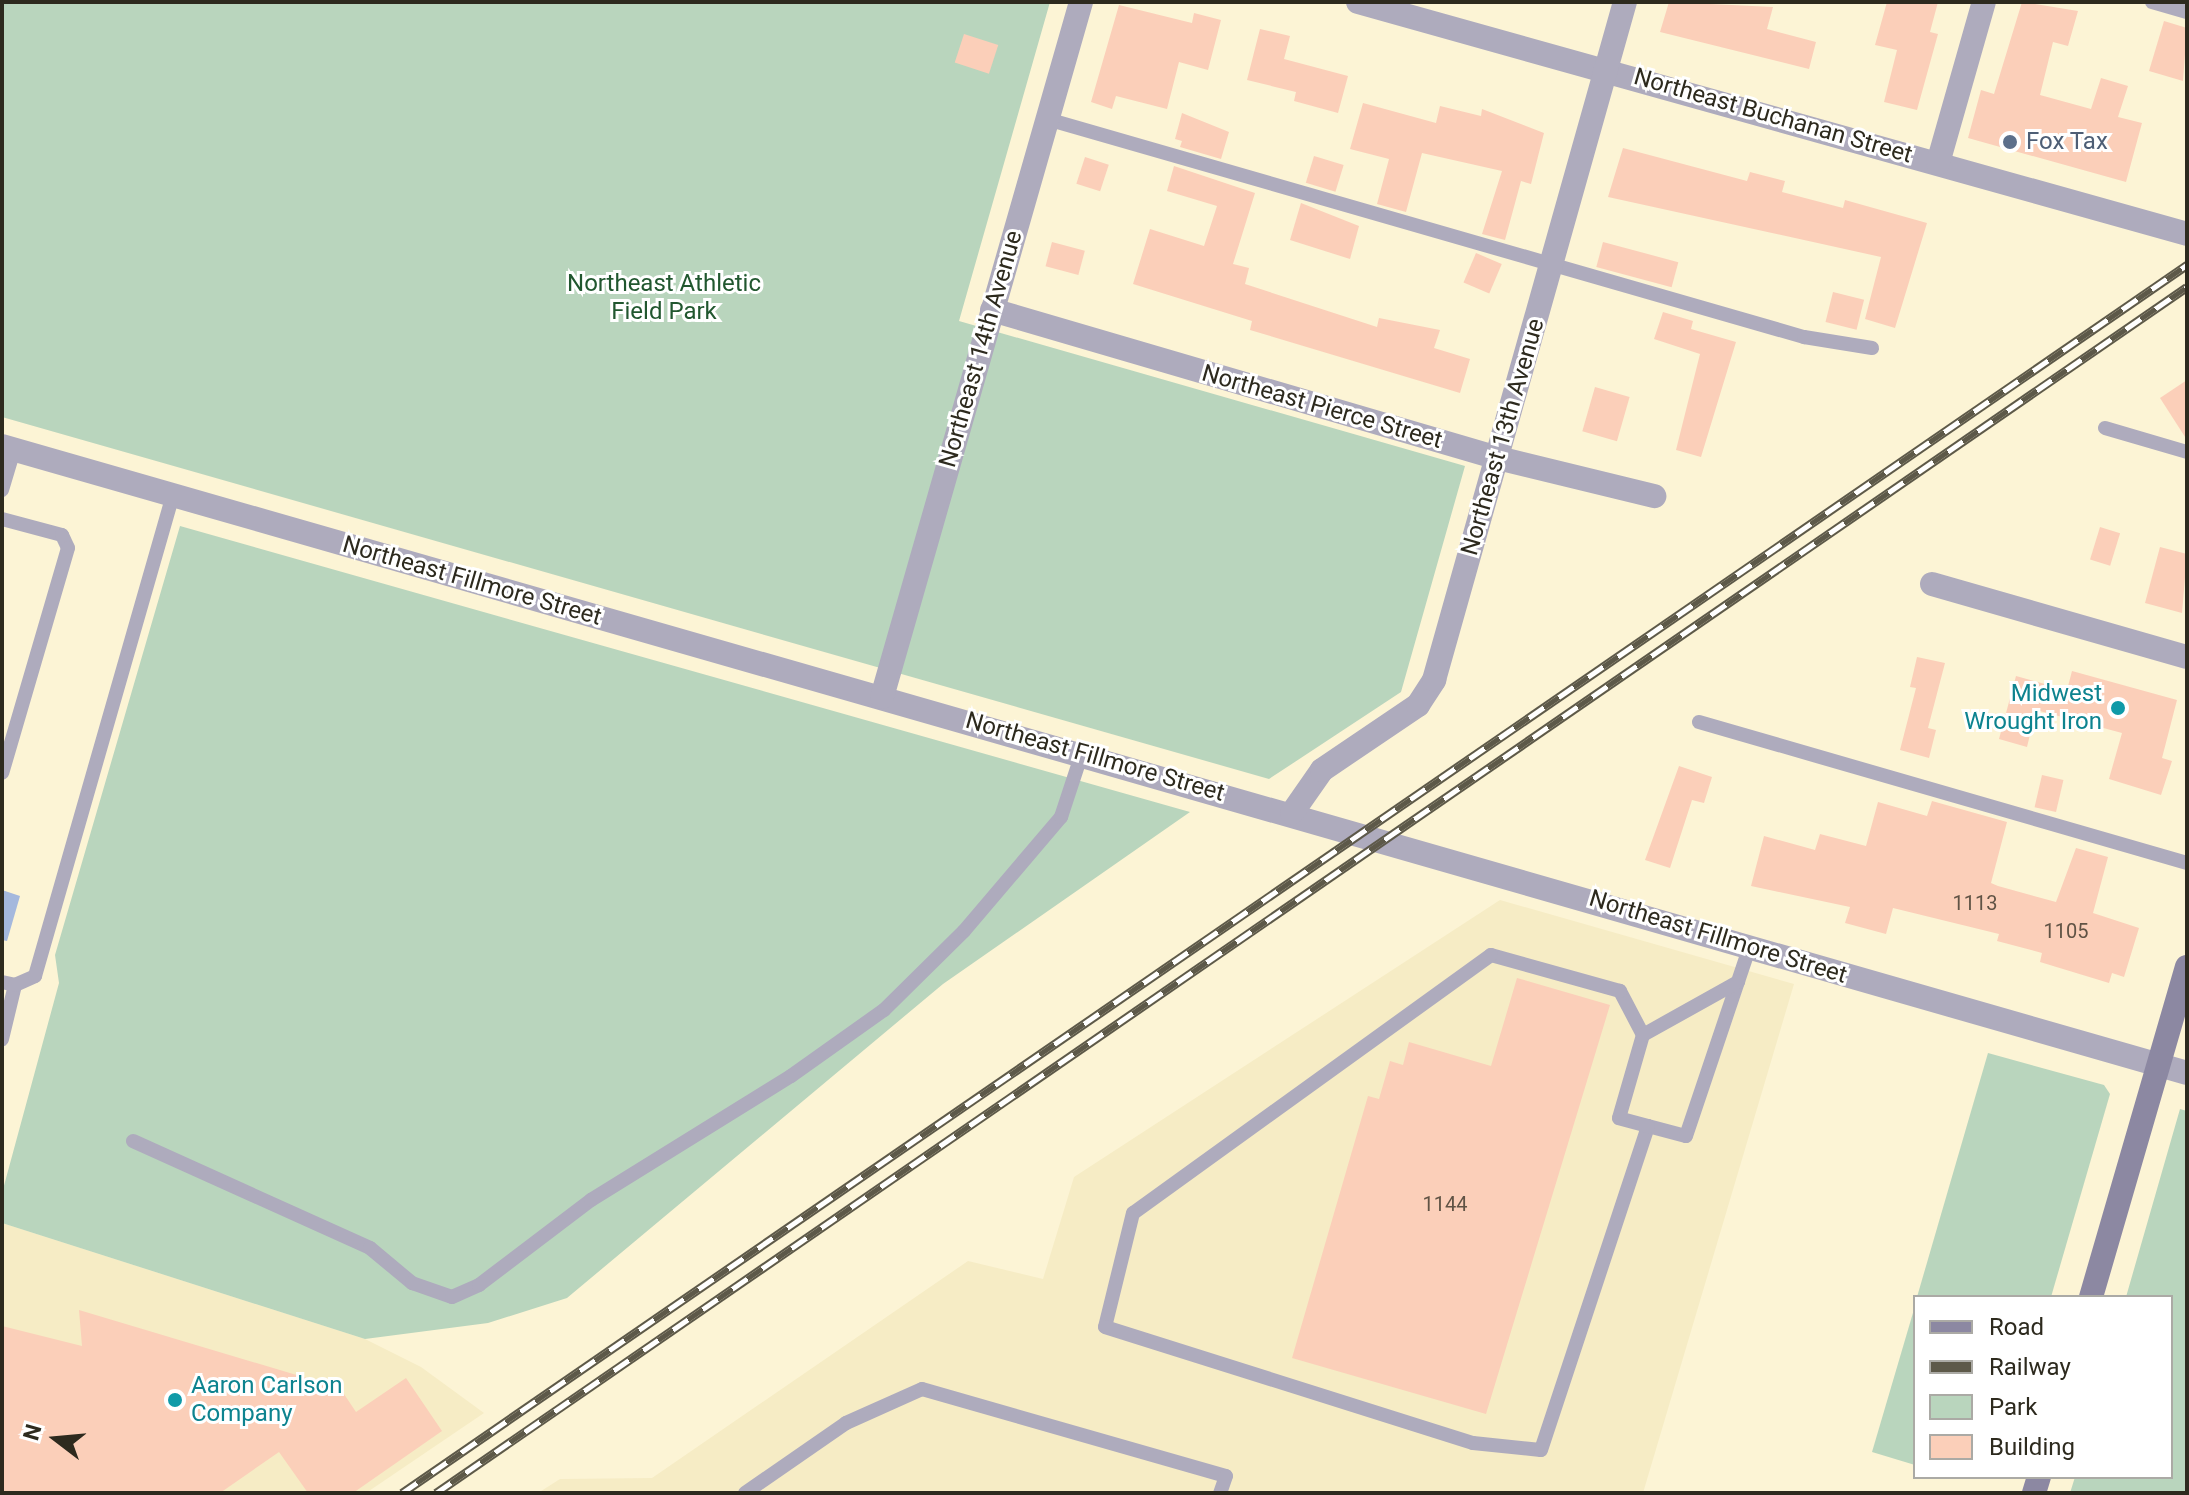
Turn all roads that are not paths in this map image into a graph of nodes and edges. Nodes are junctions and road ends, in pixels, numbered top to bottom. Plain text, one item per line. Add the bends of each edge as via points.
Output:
1 (1081, 2) edge
2 (1358, 2) edge
3 (1625, 2) edge
4 (1984, 2) edge
5 (2152, 2) edge
6 (2187, 12) edge
7 (1606, 70) junction
8 (1047, 119) junction
9 (1938, 163) junction
10 (2187, 234) edge
11 (1552, 263) junction
12 (992, 310) junction
13 (1872, 348) dead end
14 (2105, 428) dead end
15 (8, 448) edge
16 (2187, 452) edge
17 (1498, 458) junction
18 (2, 490) edge
19 (173, 496) junction
20 (1654, 496) dead end
21 (2, 519) edge
22 (1932, 584) dead end
23 (2187, 657) edge
24 (882, 697) junction
25 (1699, 722) dead end
26 (1082, 753) junction
27 (2, 773) edge
28 (1292, 813) junction
29 (2187, 863) edge
30 (1750, 946) junction
31 (2187, 967) edge
32 (1738, 982) junction
33 (9, 984) edge
34 (1643, 1035) junction
35 (2, 1039) edge
36 (2159, 1065) junction
37 (2187, 1073) edge
38 (1648, 1126) junction
39 (133, 1141) dead end
40 (2092, 1295) edge
41 (745, 1493) edge
42 (1220, 1493) edge

1 - 8 street, Northeast 14th Avenue
2 - 7 street, Northeast Buchanan Street
3 - 7 street, Northeast 13th Avenue
4 - 9 street
5 - 6 lane
7 - 9 street, Northeast Buchanan Street
7 - 11 street, Northeast 13th Avenue
8 - 11 lane
8 - 12 street, Northeast 14th Avenue
9 - 10 street, Northeast Buchanan Street
11 - 13 lane via 1804,337
11 - 17 street, Northeast 13th Avenue
12 - 17 street, Northeast Pierce Street
12 - 24 street, Northeast 14th Avenue
14 - 16 lane
15 - 18 lane
15 - 19 street, Northeast Fillmore Street
17 - 20 street, Northeast Pierce Street
17 - 28 street, Northeast 13th Avenue via 1426,695 1322,770
19 - 24 street, Northeast Fillmore Street
19 - 33 lane via 35,976
21 - 27 lane via 62,535 68,548
22 - 23 street
24 - 26 street, Northeast Fillmore Street
25 - 29 lane
26 - 28 street, Northeast Fillmore Street
26 - 39 lane via 1061,817 964,931 884,1010 791,1076 591,1200 479,1285 452,1297 412,1283 370,1248
28 - 30 street, Northeast Fillmore Street
30 - 32 lane
30 - 36 street, Northeast Fillmore Street
31 - 36 main road
32 - 34 lane
32 - 38 lane via 1686,1136
33 - 35 lane
34 - 38 lane via 1619,1118
34 - 38 lane via 1620,991 1491,955 1133,1213 1105,1327 1473,1443 1541,1450
36 - 37 street, Northeast Fillmore Street
36 - 40 main road
41 - 42 lane via 846,1423 922,1389 1226,1476

